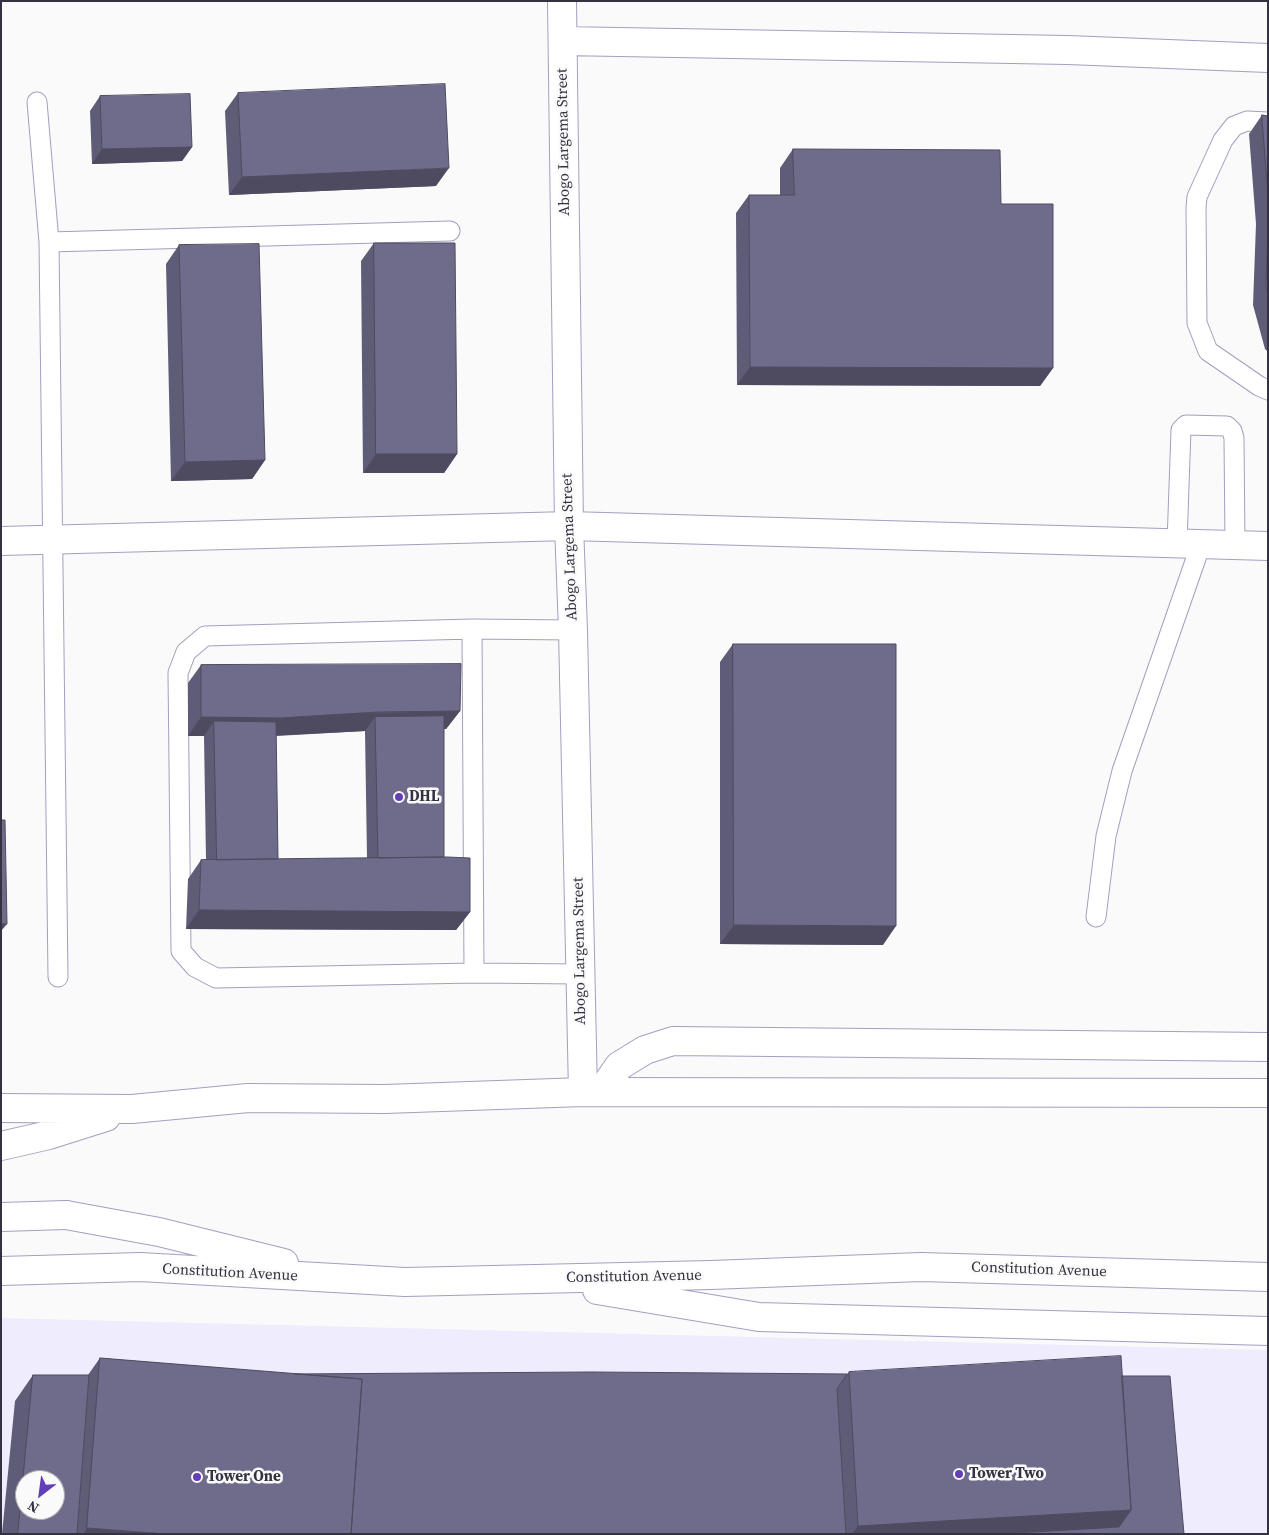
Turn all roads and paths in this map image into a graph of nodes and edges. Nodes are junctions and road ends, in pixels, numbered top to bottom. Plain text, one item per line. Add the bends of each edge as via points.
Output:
1 (562, 1) edge
2 (563, 40) junction
3 (1268, 58) edge
4 (37, 102) dead end
5 (1268, 122) edge
6 (450, 231) dead end
7 (49, 242) junction
8 (1268, 390) edge
9 (568, 526) junction
10 (52, 539) junction
11 (1, 541) edge
12 (1189, 543) junction
13 (1235, 545) junction
14 (1268, 546) edge
15 (472, 629) junction
16 (573, 630) junction
17 (1096, 917) dead end
18 (474, 973) junction
19 (580, 974) junction
20 (58, 977) dead end
21 (1268, 1048) edge
22 (592, 1092) junction
23 (1268, 1093) edge
24 (1, 1108) edge
25 (132, 1109) junction
26 (1, 1146) edge
27 (1, 1217) edge
28 (1, 1271) edge
29 (1268, 1277) edge
30 (333, 1279) junction
31 (532, 1279) junction
32 (1268, 1331) edge

1 - 2 main road, Abogo Largema Street
2 - 3 main road via 1058,49
2 - 9 main road, Abogo Largema Street
4 - 7 lane
5 - 8 lane via 1234,126 1223,140 1197,197 1196,208 1197,324 1208,351
6 - 7 lane
7 - 10 lane
9 - 10 main road
9 - 12 main road
9 - 16 main road, Abogo Largema Street
10 - 11 main road
10 - 20 lane
12 - 13 main road
12 - 13 lane via 1181,430 1186,425 1227,426 1234,438
12 - 17 lane via 1122,771 1106,836
13 - 14 main road
15 - 16 lane
15 - 18 lane
15 - 18 lane via 205,636 186,652 178,683 181,951 195,967 216,978
16 - 19 main road, Abogo Largema Street
18 - 19 lane
19 - 22 main road, Abogo Largema Street
21 - 22 main road via 673,1041 645,1050 619,1066
22 - 23 main road
22 - 25 main road via 385,1099 248,1098
24 - 25 main road
25 - 26 main road
27 - 30 main road via 66,1215 198,1241
28 - 30 main road, Constitution Avenue via 140,1267
29 - 31 main road, Constitution Avenue via 921,1267
30 - 31 main road, Constitution Avenue via 405,1282
31 - 32 main road via 759,1317

